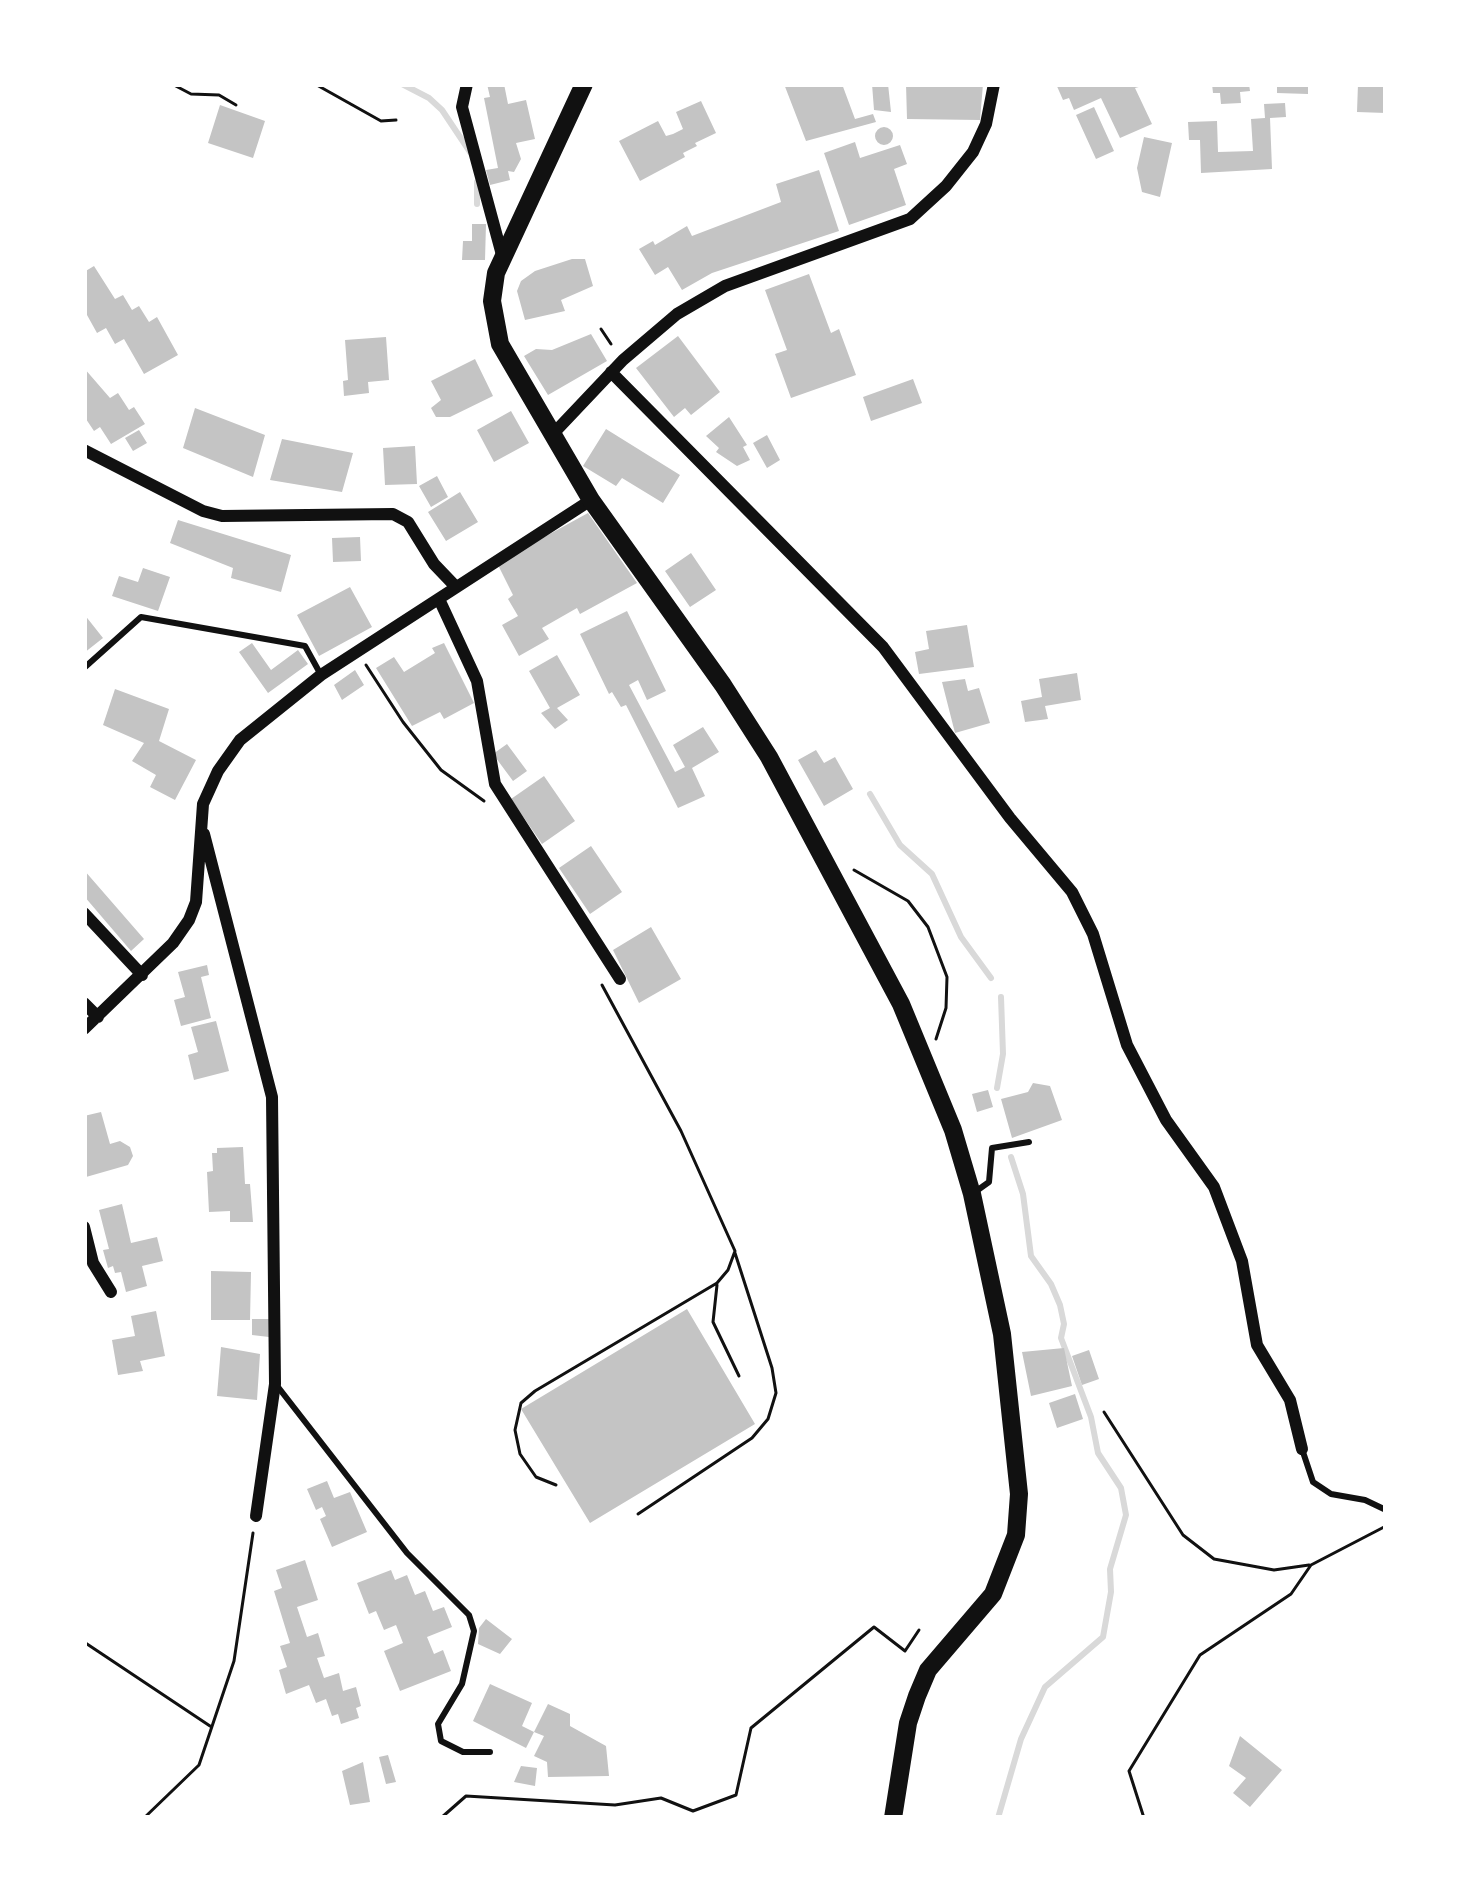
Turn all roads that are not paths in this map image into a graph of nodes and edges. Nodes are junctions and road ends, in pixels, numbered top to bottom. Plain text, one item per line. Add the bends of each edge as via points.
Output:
1 (466, 84) edge
2 (584, 84) edge
3 (994, 84) edge
4 (502, 255) junction
5 (611, 372) junction
6 (552, 435) junction
7 (84, 450) edge
8 (591, 500) junction
9 (455, 586) junction
10 (439, 598) junction
11 (84, 668) edge
12 (321, 675) junction
13 (200, 821) junction
14 (84, 913) edge
15 (142, 975) junction
16 (620, 979) dead end
17 (84, 1003) edge
18 (98, 1017) junction
19 (84, 1030) edge
20 (1029, 1142) dead end
21 (972, 1194) junction
22 (84, 1227) edge
23 (111, 1292) dead end
24 (275, 1384) junction
25 (1302, 1449) joint
26 (1386, 1510) edge
27 (256, 1516) road end
28 (490, 1752) dead end
29 (893, 1818) edge

1 - 4 street via 462,106
2 - 4 main road
3 - 5 street via 974,152 910,219 724,286 677,314
4 - 6 main road via 492,301 496,330
5 - 6 street
5 - 25 street via 883,647 1072,892 1094,934 1126,1045 1214,1187 1242,1261 1257,1345 1290,1400
6 - 8 main road
7 - 9 street via 222,516 393,514 409,522
8 - 9 street
8 - 21 main road via 769,758 901,1004
9 - 10 street
10 - 12 street
10 - 16 street via 477,681 495,784
11 - 12 lane via 141,616 305,646
12 - 13 street via 240,740 208,789
13 - 15 street via 194,911
13 - 24 street via 272,1097
14 - 15 street
15 - 18 street
17 - 18 street
18 - 19 street
20 - 21 lane via 992,1148 989,1182
21 - 29 main road via 1002,1334 1019,1515 993,1594 928,1670 917,1696
22 - 23 street
24 - 27 street
24 - 28 lane via 407,1553 469,1616 474,1631 462,1684 438,1724 441,1742
25 - 26 lane via 1313,1482

